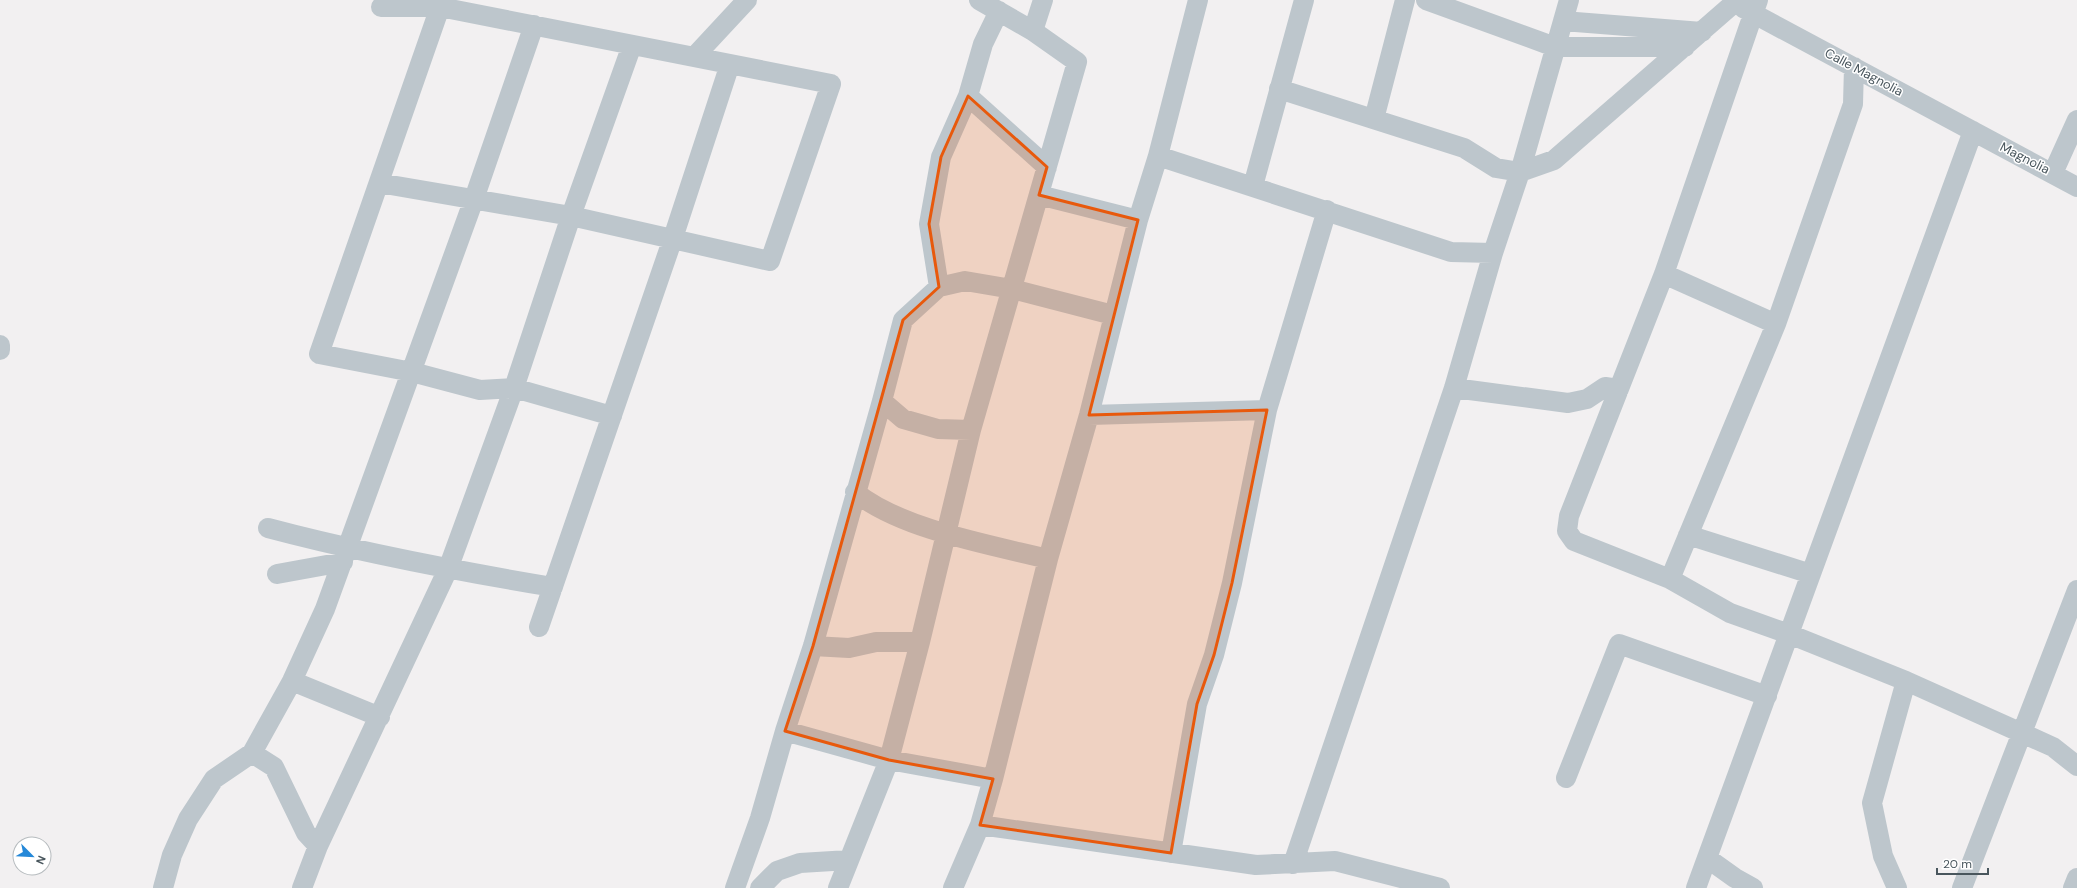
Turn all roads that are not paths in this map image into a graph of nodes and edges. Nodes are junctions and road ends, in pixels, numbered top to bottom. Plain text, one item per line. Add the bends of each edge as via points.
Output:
1 (747, 0) edge
2 (979, 0) edge
3 (1043, 0) edge
4 (1198, 0) edge
5 (1304, 0) edge
6 (1405, 0) edge
7 (1426, 0) edge
8 (1569, 0) edge
9 (1728, 2) edge
10 (1756, 6) edge
11 (381, 7) dead end
12 (440, 7) junction
13 (999, 12) junction
14 (1563, 21) junction
15 (534, 25) junction
16 (1033, 30) junction
17 (1702, 32) junction
18 (632, 45) junction
19 (1556, 47) junction
20 (1685, 47) junction
21 (694, 57) junction
22 (730, 64) junction
23 (1854, 67) junction
24 (1279, 89) junction
25 (968, 96) junction
26 (1374, 119) junction
27 (2077, 120) edge
28 (1973, 131) junction
29 (1158, 156) junction
30 (1047, 167) junction
31 (1520, 172) junction
32 (2053, 173) junction
33 (379, 183) junction
34 (1253, 186) junction
35 (2077, 187) edge
36 (1039, 195) junction
37 (474, 199) junction
38 (1327, 210) junction
39 (571, 216) junction
40 (1138, 220) junction
41 (673, 238) junction
42 (1493, 253) junction
43 (1664, 274) junction
44 (939, 288) junction
45 (1012, 289) junction
46 (1113, 315) junction
47 (1776, 324) junction
48 (0, 345) edge
49 (0, 350) edge
50 (412, 372) junction
51 (514, 388) junction
52 (1454, 388) junction
53 (1619, 389) junction
54 (882, 401) junction
55 (1267, 410) junction
56 (1088, 415) junction
57 (612, 416) junction
58 (971, 430) junction
59 (855, 492) junction
60 (268, 528) dead end
61 (946, 534) junction
62 (1688, 535) junction
63 (346, 556) junction
64 (1048, 559) junction
65 (448, 569) junction
66 (277, 574) dead end
67 (1811, 574) junction
68 (1670, 579) junction
69 (553, 587) junction
70 (2077, 590) edge
71 (539, 628) dead end
72 (1789, 634) junction
73 (920, 642) junction
74 (813, 646) junction
75 (292, 681) junction
76 (1906, 681) junction
77 (1767, 696) junction
78 (380, 717) junction
79 (785, 731) junction
80 (2022, 733) junction
81 (252, 753) junction
82 (889, 760) junction
83 (2077, 766) edge
84 (1566, 778) dead end
85 (993, 779) junction
86 (980, 824) junction
87 (318, 846) junction
88 (1171, 853) junction
89 (1707, 858) junction
90 (849, 860) junction
91 (1293, 864) junction
92 (2077, 878) edge
93 (738, 887) edge
94 (163, 888) edge
95 (302, 888) edge
96 (760, 888) edge
97 (838, 888) edge
98 (953, 888) edge
99 (1440, 888) edge
100 (1696, 888) edge
101 (1753, 888) edge
102 (1897, 888) edge
103 (1962, 888) edge
104 (2074, 888) edge

1 - 21 street
2 - 13 street
3 - 16 street
4 - 29 street
5 - 24 street
6 - 26 street
7 - 19 street
8 - 14 street
9 - 10 street, Calle Magnolia
9 - 17 street
10 - 23 street, Calle Magnolia
10 - 43 street
11 - 12 street
12 - 15 street
12 - 33 street
13 - 16 street
13 - 25 street via 983,44
14 - 17 street
14 - 19 street
15 - 18 street
15 - 37 street
16 - 30 street via 1077,62
17 - 20 street
18 - 21 street
18 - 39 street
19 - 20 street
19 - 31 street
20 - 31 street via 1554,160
21 - 22 street
22 - 41 street
22 - 41 street via 831,84 770,261
23 - 28 street, Calle Magnolia
23 - 47 street via 1854,104
24 - 26 street
24 - 34 street
25 - 30 street
25 - 44 street via 941,157 929,224
26 - 31 street via 1464,148 1496,168
27 - 32 street
28 - 32 street, Magnolia
28 - 67 street
29 - 34 street
29 - 40 street
30 - 36 street
31 - 42 street
32 - 35 street, Magnolia
33 - 37 street
33 - 50 street via 319,354
34 - 38 street
36 - 40 street
36 - 45 street
37 - 39 street
37 - 50 street
38 - 42 street via 1451,252
38 - 55 street
39 - 41 street
39 - 51 street
40 - 46 street
41 - 57 street
42 - 52 street
43 - 47 street
43 - 53 street
44 - 45 street via 965,280
44 - 54 street via 902,320
45 - 46 street
45 - 58 street
46 - 56 street
47 - 62 street
48 - 49 street
50 - 51 street via 480,390
50 - 63 street
51 - 57 street
51 - 65 street
52 - 53 street via 1568,404 1587,399 1606,387
52 - 91 street
53 - 68 street via 1569,516 1567,531 1574,541
54 - 58 street via 903,418 938,429
54 - 59 street
55 - 56 street
55 - 88 street via 1232,583 1214,655 1197,704
56 - 64 street
57 - 69 street
58 - 61 street
59 - 61 street via 882,510
59 - 74 street
60 - 63 street
61 - 64 street
61 - 73 street
62 - 67 street
62 - 68 street
63 - 65 street
63 - 66 street
63 - 75 street
64 - 85 street
65 - 69 street
65 - 78 street
67 - 72 street
68 - 72 street via 1730,613
69 - 71 street
70 - 80 street
72 - 76 street
72 - 77 street
73 - 74 street via 876,642 849,648
73 - 82 street
74 - 79 street
75 - 78 street
75 - 81 street
76 - 80 street
76 - 102 street via 1872,803 1883,856
77 - 84 street via 1619,644
77 - 89 street
78 - 87 street
79 - 82 street
79 - 93 street
80 - 83 street via 2053,747
80 - 103 street
81 - 87 street via 274,767 306,833
81 - 94 street via 214,780 188,819 172,855
82 - 85 street
82 - 90 street
85 - 86 street
86 - 88 street
86 - 98 street
87 - 95 street
88 - 91 street via 1256,865
89 - 100 street
89 - 101 street
90 - 96 street via 800,863 777,871
90 - 97 street
91 - 99 street via 1335,861
92 - 104 street

